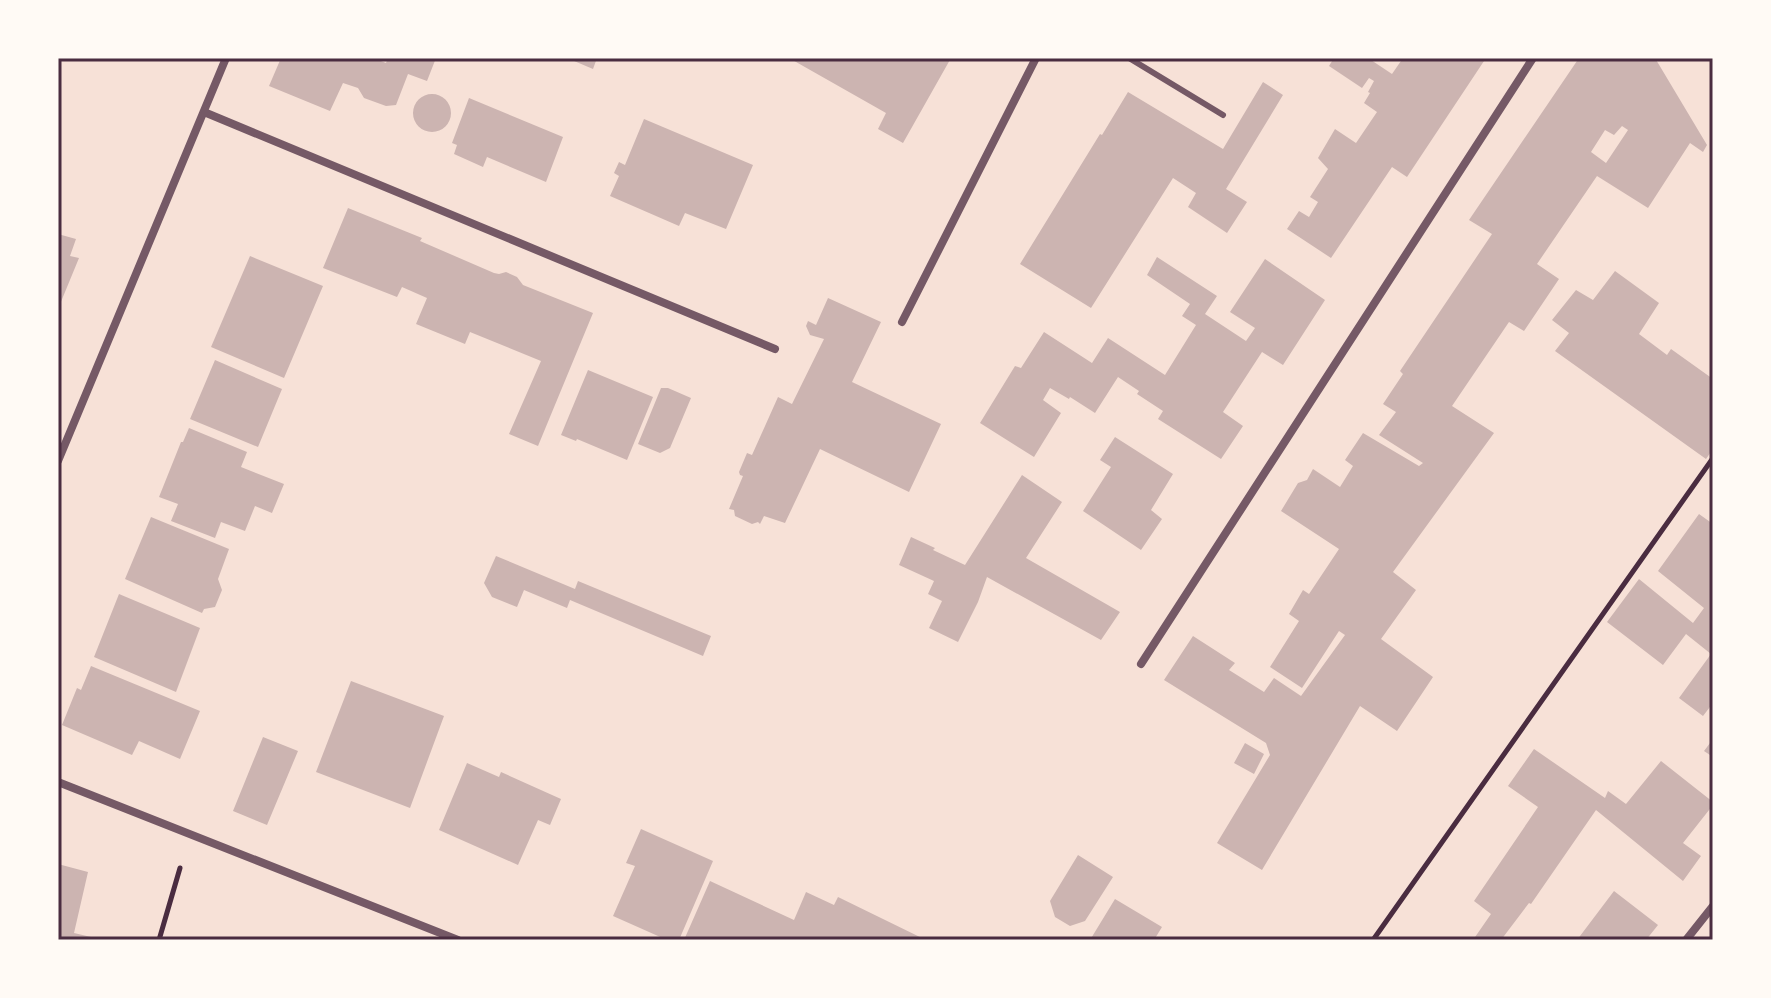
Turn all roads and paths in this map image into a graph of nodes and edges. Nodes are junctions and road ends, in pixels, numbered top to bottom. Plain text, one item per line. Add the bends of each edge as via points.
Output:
1 (226, 58) edge
2 (1036, 58) edge
3 (1129, 58) edge
4 (1533, 58) edge
5 (204, 112) junction
6 (1223, 115) dead end
7 (902, 322) dead end
8 (775, 349) dead end
9 (1713, 458) edge
10 (58, 461) edge
11 (1141, 664) dead end
12 (58, 782) edge
13 (180, 867) dead end
14 (1713, 906) edge
15 (159, 940) edge
16 (458, 940) edge
17 (1373, 940) edge
18 (1686, 940) edge

1 - 5 street
2 - 7 street
3 - 6 lane
4 - 11 street
5 - 8 street
5 - 10 street
9 - 17 path
12 - 16 street
13 - 15 path
14 - 18 street

